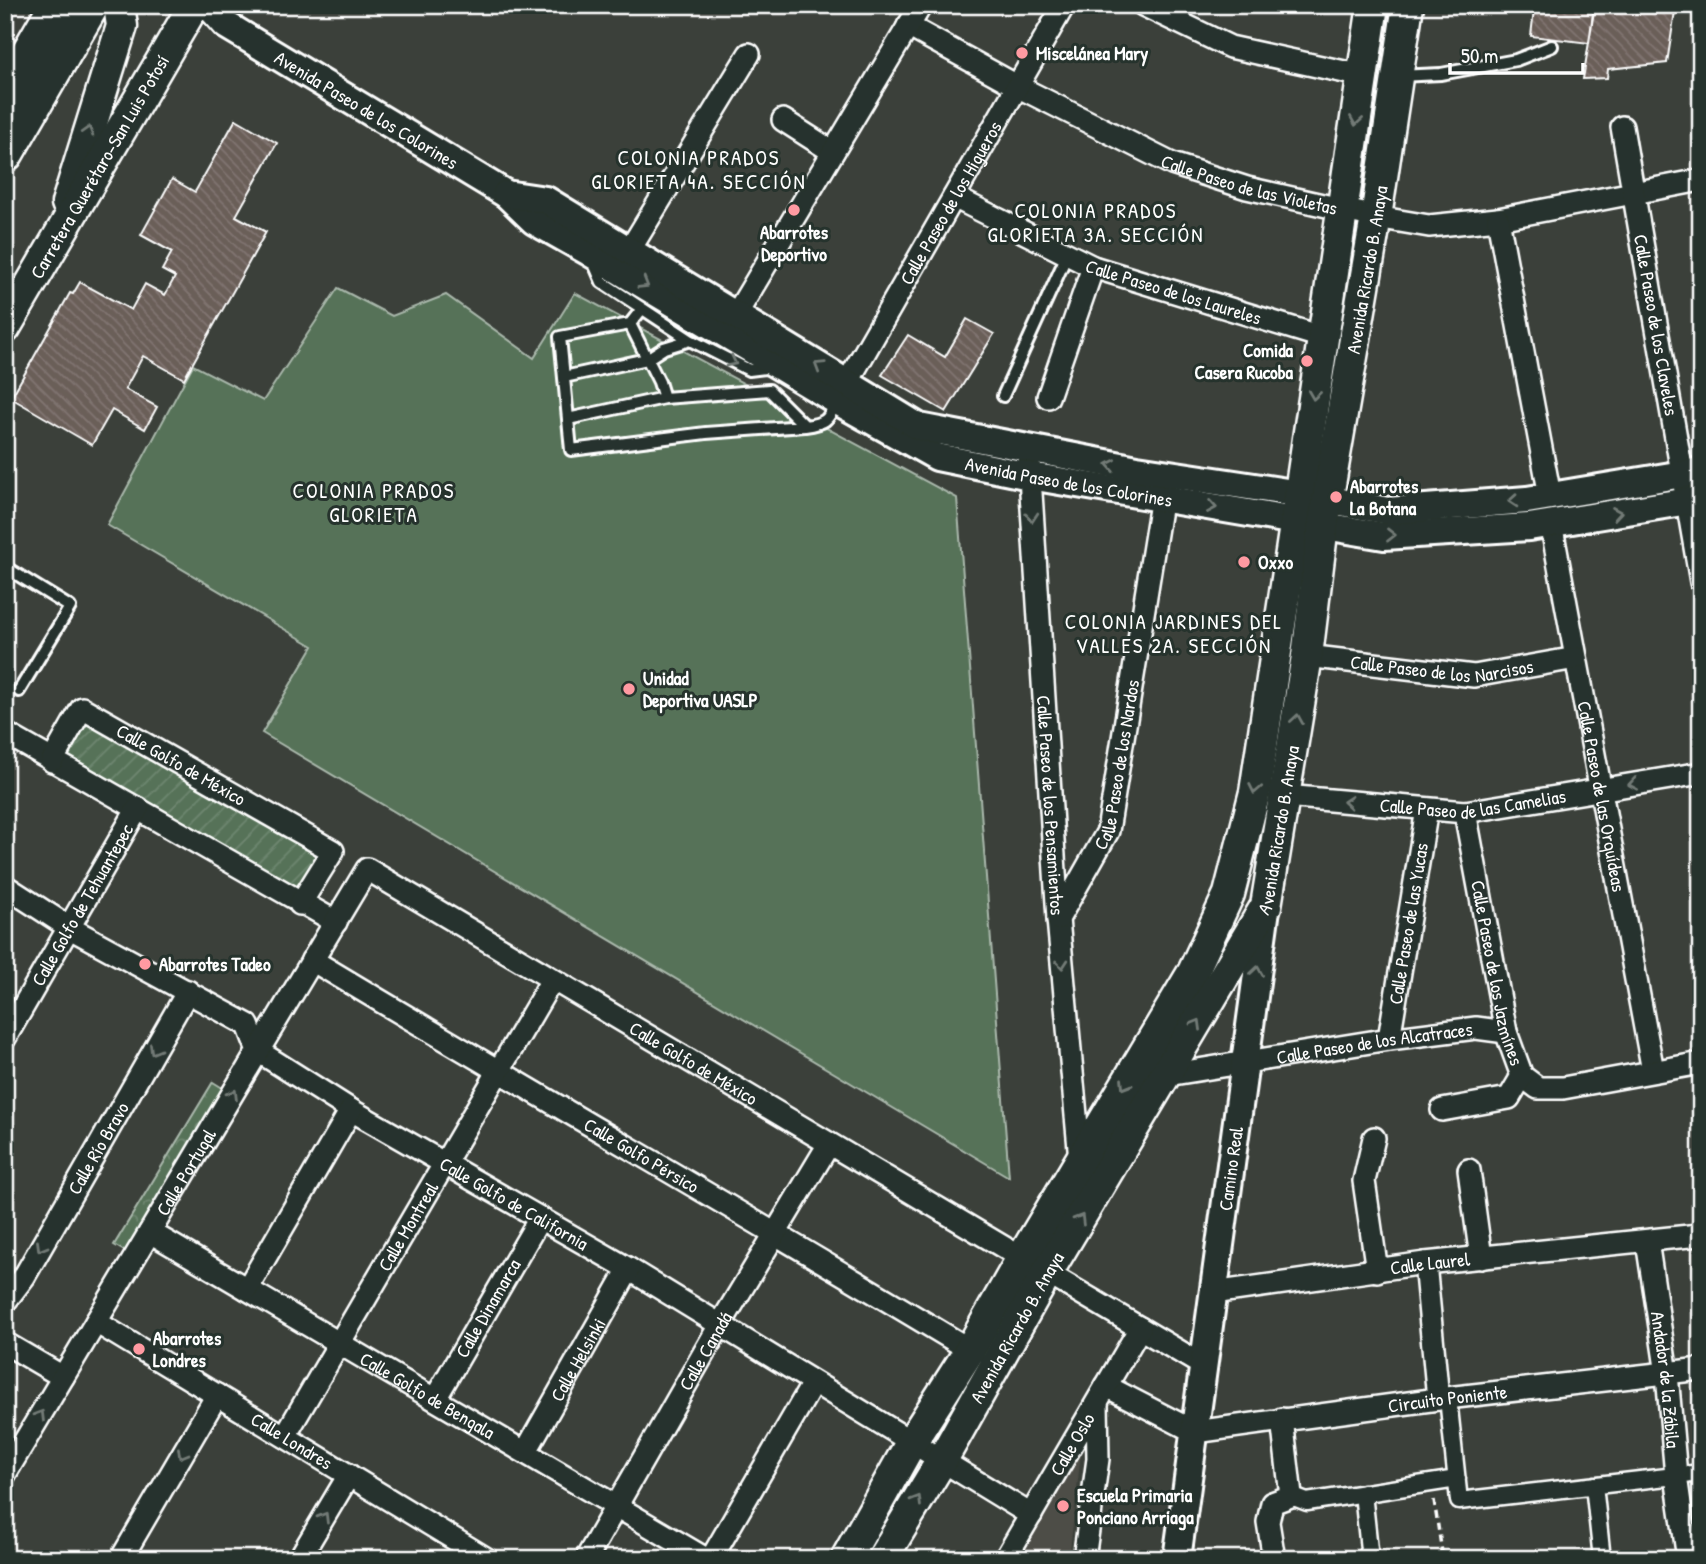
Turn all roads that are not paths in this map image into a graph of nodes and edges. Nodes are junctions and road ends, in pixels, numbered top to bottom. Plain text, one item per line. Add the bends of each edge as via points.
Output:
1 (57, 5) edge
2 (91, 5) edge
3 (120, 5) edge
4 (921, 5) edge
5 (1064, 5) edge
6 (1143, 5) edge
7 (1373, 5) edge
8 (1408, 5) edge
9 (191, 8) edge
10 (908, 26) junction
11 (50, 46) junction
12 (1552, 46) dead end
13 (749, 54) dead end
14 (1363, 76) junction
15 (1397, 76) junction
16 (1017, 86) junction
17 (5, 95) edge
18 (783, 120) dead end
19 (1622, 127) dead end
20 (833, 152) junction
21 (5, 154) edge
22 (1701, 180) edge
23 (1633, 193) junction
24 (954, 197) junction
25 (1343, 209) junction
26 (1376, 217) junction
27 (1497, 219) junction
28 (568, 227) junction
29 (56, 244) junction
30 (629, 251) junction
31 (589, 252) junction
32 (1066, 255) junction
33 (1093, 267) junction
34 (642, 309) junction
35 (730, 323) junction
36 (630, 324) junction
37 (5, 328) edge
38 (1322, 337) junction
39 (690, 340) junction
40 (648, 359) junction
41 (778, 366) junction
42 (564, 377) junction
43 (842, 392) junction
44 (1003, 396) dead end
45 (1048, 397) dead end
46 (664, 398) junction
47 (568, 419) junction
48 (805, 426) junction
49 (1029, 449) junction
50 (1691, 473) edge
51 (1030, 476) junction
52 (1163, 486) junction
53 (1550, 496) junction
54 (1693, 501) edge
55 (1312, 510) junction
56 (1551, 523) junction
57 (5, 566) edge
58 (1701, 582) edge
59 (1307, 656) junction
60 (1576, 658) junction
61 (19, 691) dead end
62 (5, 733) edge
63 (52, 761) junction
64 (1701, 773) edge
65 (1601, 790) junction
66 (1285, 796) junction
67 (138, 808) junction
68 (1427, 809) junction
69 (1465, 812) junction
70 (367, 869) joint
71 (5, 886) edge
72 (300, 904) junction
73 (1266, 906) junction
74 (1058, 919) junction
75 (336, 922) junction
76 (69, 928) junction
77 (313, 960) junction
78 (552, 980) junction
79 (188, 991) junction
80 (1506, 1032) junction
81 (5, 1038) edge
82 (1389, 1039) junction
83 (258, 1051) junction
84 (1245, 1063) junction
85 (1701, 1063) edge
86 (1653, 1071) junction
87 (498, 1072) junction
88 (1167, 1075) junction
89 (1521, 1076) junction
90 (351, 1110) junction
91 (1441, 1110) dead end
92 (1374, 1138) dead end
93 (829, 1144) junction
94 (1080, 1159) junction
95 (445, 1163) junction
96 (1469, 1170) dead end
97 (540, 1218) junction
98 (150, 1232) junction
99 (776, 1232) junction
100 (1699, 1235) edge
101 (1647, 1241) junction
102 (1022, 1258) junction
103 (1481, 1258) junction
104 (1425, 1263) junction
105 (629, 1269) junction
106 (1377, 1271) junction
107 (1047, 1273) junction
108 (247, 1289) junction
109 (1213, 1293) junction
110 (5, 1302) edge
111 (96, 1322) junction
112 (720, 1325) junction
113 (1140, 1328) junction
114 (5, 1343) edge
115 (340, 1343) junction
116 (970, 1350) junction
117 (1204, 1366) junction
118 (1701, 1369) edge
119 (1667, 1374) junction
120 (63, 1377) junction
121 (813, 1383) junction
122 (1102, 1394) junction
123 (217, 1395) junction
124 (1443, 1398) junction
125 (435, 1399) junction
126 (1282, 1419) junction
127 (1195, 1432) junction
128 (285, 1436) junction
129 (912, 1441) junction
130 (526, 1451) junction
131 (942, 1460) junction
132 (1701, 1473) edge
133 (5, 1474) edge
134 (349, 1475) junction
135 (1676, 1476) junction
136 (1457, 1479) junction
137 (1594, 1485) junction
138 (1363, 1493) junction
139 (1291, 1496) junction
140 (617, 1506) junction
141 (1031, 1515) junction
142 (482, 1557) edge
143 (121, 1559) edge
144 (299, 1559) edge
145 (586, 1559) edge
146 (708, 1559) edge
147 (846, 1559) edge
148 (882, 1559) edge
149 (1005, 1559) edge
150 (1084, 1559) edge
151 (1177, 1559) edge
152 (1274, 1559) edge
153 (1370, 1559) edge
154 (1602, 1559) edge
155 (1688, 1559) edge

1 - 11 highway
2 - 11 highway
29 -> 3 main road via 122,26
4 - 10 street
5 - 16 street, Calle Paseo de los Higueros
6 - 14 street via 1230,47
7 - 14 main road, Avenida Ricardo B. Anaya
8 - 15 main road, Avenida Ricardo B. Anaya
9 - 28 street, Avenida Paseo de los Colorines
9 - 29 main road, Carretera Querétaro-San Luis Potosí
10 - 16 street, Calle Paseo de las Violetas
10 - 20 street
11 - 17 highway
11 - 21 highway
12 - 15 lane via 1516,60 1441,74
13 - 30 street
14 -> 25 main road, Avenida Ricardo B. Anaya
15 - 26 main road, Avenida Ricardo B. Anaya
16 - 24 street, Calle Paseo de los Higueros
16 - 25 street, Calle Paseo de las Violetas via 1172,164 1247,188
18 - 20 street
19 - 23 street, Calle Paseo de los Claveles
20 - 35 street
22 - 23 street, Calle Paseo de las Violetas
23 - 27 street, Calle Paseo de las Violetas
23 - 50 street, Calle Paseo de los Claveles
24 - 32 street, Calle Paseo de los Laureles
24 - 43 street, Calle Paseo de los Higueros
25 - 26 street, Calle Paseo de las Violetas
25 - 38 main road, Avenida Ricardo B. Anaya
26 - 27 street, Calle Paseo de las Violetas via 1429,226
26 - 55 main road, Avenida Ricardo B. Anaya
27 - 53 street
28 - 30 street, Avenida Paseo de los Colorines
28 - 31 street, Avenida Paseo de los Colorines
29 - 37 main road, Carretera Querétaro-San Luis Potosí
30 - 35 street, Avenida Paseo de los Colorines
31 - 34 lane via 602,282
31 -> 35 street, Avenida Paseo de los Colorines
32 - 33 street, Calle Paseo de los Laureles
32 - 44 lane
33 - 38 street, Calle Paseo de los Laureles
33 - 45 street
34 - 36 lane
34 - 39 lane
35 - 41 street, Avenida Paseo de los Colorines
43 -> 35 street, Avenida Paseo de los Colorines
36 - 40 lane
36 - 42 lane via 560,337
38 -> 55 main road, Avenida Ricardo B. Anaya
39 - 40 lane
39 -> 41 lane via 749,370
40 - 42 lane
40 - 46 lane
41 - 43 street, Avenida Paseo de los Colorines
42 - 47 lane
43 - 48 lane via 829,418
43 - 49 street, Avenida Paseo de los Colorines via 919,427
43 - 51 street, Avenida Paseo de los Colorines via 937,457
46 - 47 lane
46 - 48 lane via 769,390
47 - 48 lane via 571,450
49 - 51 street, Calle Paseo de los Pensamientos
52 -> 49 street, Avenida Paseo de los Colorines
50 - 53 street, Avenida Paseo de los Colorines
50 - 54 street, Calle Paseo de los Claveles
51 - 52 street, Avenida Paseo de los Colorines
51 -> 74 street, Calle Paseo de los Pensamientos
52 - 55 street, Avenida Paseo de los Colorines
52 - 74 street, Calle Paseo de los Nardos via 1108,831
53 -> 55 street, Avenida Paseo de los Colorines via 1388,511
56 -> 54 street, Avenida Paseo de los Colorines
54 - 58 street, Calle Paseo de los Claveles
55 -> 56 street, Avenida Paseo de los Colorines via 1384,536
55 - 59 main road, Avenida Ricardo B. Anaya
55 -> 94 main road, Avenida Ricardo B. Anaya via 1255,792 1229,894 1193,972
56 - 60 street, Calle Paseo de las Orquídeas
57 - 61 lane via 70,607
59 - 60 street, Calle Paseo de los Narcisos via 1474,676
66 -> 59 main road, Avenida Ricardo B. Anaya
60 - 65 street, Calle Paseo de las Orquídeas
62 - 63 street
63 - 67 street
63 - 72 street, Calle Golfo de México via 82,708 333,851
64 -> 65 street, Calle Paseo de las Camelias
65 - 69 street, Calle Paseo de las Camelias
65 - 86 street, Calle Paseo de las Orquídeas
68 -> 66 street, Calle Paseo de las Camelias
66 - 73 main road, Avenida Ricardo B. Anaya
67 - 72 street
67 - 76 street, Calle Golfo de Tehuantepec
68 - 69 street, Calle Paseo de las Camelias
68 - 82 street, Calle Paseo de las Yucas
69 - 80 street, Calle Paseo de los Jazmínes
70 - 75 street, Calle Portugal
70 - 78 street, Calle Golfo de México
71 - 76 street, Calle Golfo de California
72 - 75 street
84 -> 73 street, Camino Real
88 -> 73 main road, Avenida Ricardo B. Anaya
74 -> 94 street, Calle Paseo de los Pensamientos
75 - 77 street, Calle Portugal
76 - 79 street, Calle Golfo de California
76 - 81 street, Calle Golfo de Tehuantepec
77 - 83 street, Calle Portugal
77 - 87 street, Calle Golfo Pérsico
78 - 87 street, Calle Montreal
78 - 93 street, Calle Golfo de México
79 - 83 street, Calle Golfo de California via 248,1025
79 -> 110 street, Calle Río Bravo via 24,1277
80 - 82 street, Calle Paseo de los Alcatraces via 1476,1028
80 - 89 street, Calle Paseo de los Jazmínes
82 - 84 street, Calle Paseo de los Alcatraces
83 - 90 street, Calle Golfo de California
98 -> 83 street, Calle Portugal
84 - 88 street, Calle Paseo de los Alcatraces
84 - 109 street, Camino Real
85 - 86 street, Calle Paseo de los Jazmínes
86 - 89 street, Calle Paseo de los Jazmínes via 1563,1088 1538,1088
87 - 95 street, Calle Montreal
87 - 99 street, Calle Golfo Pérsico
107 -> 88 main road, Avenida Ricardo B. Anaya
89 - 91 street via 1509,1098
90 - 95 street, Calle Golfo de California
90 - 108 street
92 - 106 street via 1364,1181
93 - 99 street, Calle Canadá
93 - 102 street, Calle Golfo de México
94 - 102 main road, Avenida Ricardo B. Anaya
95 - 97 street, Calle Golfo de California
95 - 115 street, Calle Montreal
96 - 103 street
97 - 105 street, Calle Golfo de California
97 - 125 street, Calle Dinamarca
98 - 108 street, Calle Golfo de Bengala
98 - 111 street, Calle Portugal
99 - 112 street, Calle Canadá
99 - 116 street, Calle Golfo Pérsico
100 - 101 street, Calle Laurel
101 - 103 street, Calle Laurel
101 - 119 street, Andador de la Zábila
102 - 116 main road, Avenida Ricardo B. Anaya
103 - 104 street, Calle Laurel
104 - 106 street, Calle Laurel
104 - 124 street
105 - 112 street, Calle Golfo de California
105 - 130 street, Calle Helsinki
106 - 109 street, Calle Laurel
107 - 113 street
107 - 131 main road, Avenida Ricardo B. Anaya
108 - 115 street, Calle Golfo de Bengala
109 - 117 street, Camino Real
111 - 120 street, Calle Portugal
111 - 123 street, Calle Londres
112 - 121 street, Calle Golfo de California
112 - 140 street, Calle Canadá
113 - 117 street
113 - 122 street, Calle Oslo
114 - 120 street
115 - 125 street, Calle Golfo de Bengala
115 - 128 street, Calle Montreal
116 - 129 main road, Avenida Ricardo B. Anaya
117 - 127 street, Camino Real
118 - 119 street, Circuito Poniente
119 - 124 street, Circuito Poniente
119 - 135 street, Andador de la Zábila
133 -> 120 street, Calle Portugal
121 - 129 street, Calle Golfo de California
121 - 146 street
122 - 127 street
122 - 141 street, Calle Oslo
122 - 150 street
123 - 128 street, Calle Londres
123 -> 143 street
124 - 126 street, Circuito Poniente
124 - 136 street
125 - 130 street, Calle Golfo de Bengala
126 - 127 street, Circuito Poniente
126 - 139 street
127 - 151 street, Camino Real
128 - 134 street, Calle Londres
129 - 131 street, Calle Golfo de California
129 - 147 main road, Avenida Ricardo B. Anaya
130 - 140 street, Calle Golfo de Bengala
131 - 141 street, Calle Golfo de California
148 -> 131 main road, Avenida Ricardo B. Anaya
132 - 135 street
134 - 142 street, Calle Londres
144 -> 134 street
135 - 137 street
135 - 155 street, Andador de la Zábila
136 - 137 street via 1459,1501
136 - 138 street
137 - 154 street
138 - 139 street via 1307,1502
138 - 153 street
139 - 152 street via 1272,1503 1268,1522
140 - 145 street, Calle Canadá
140 - 146 street, Calle Golfo de Bengala
141 - 149 street, Calle Oslo

